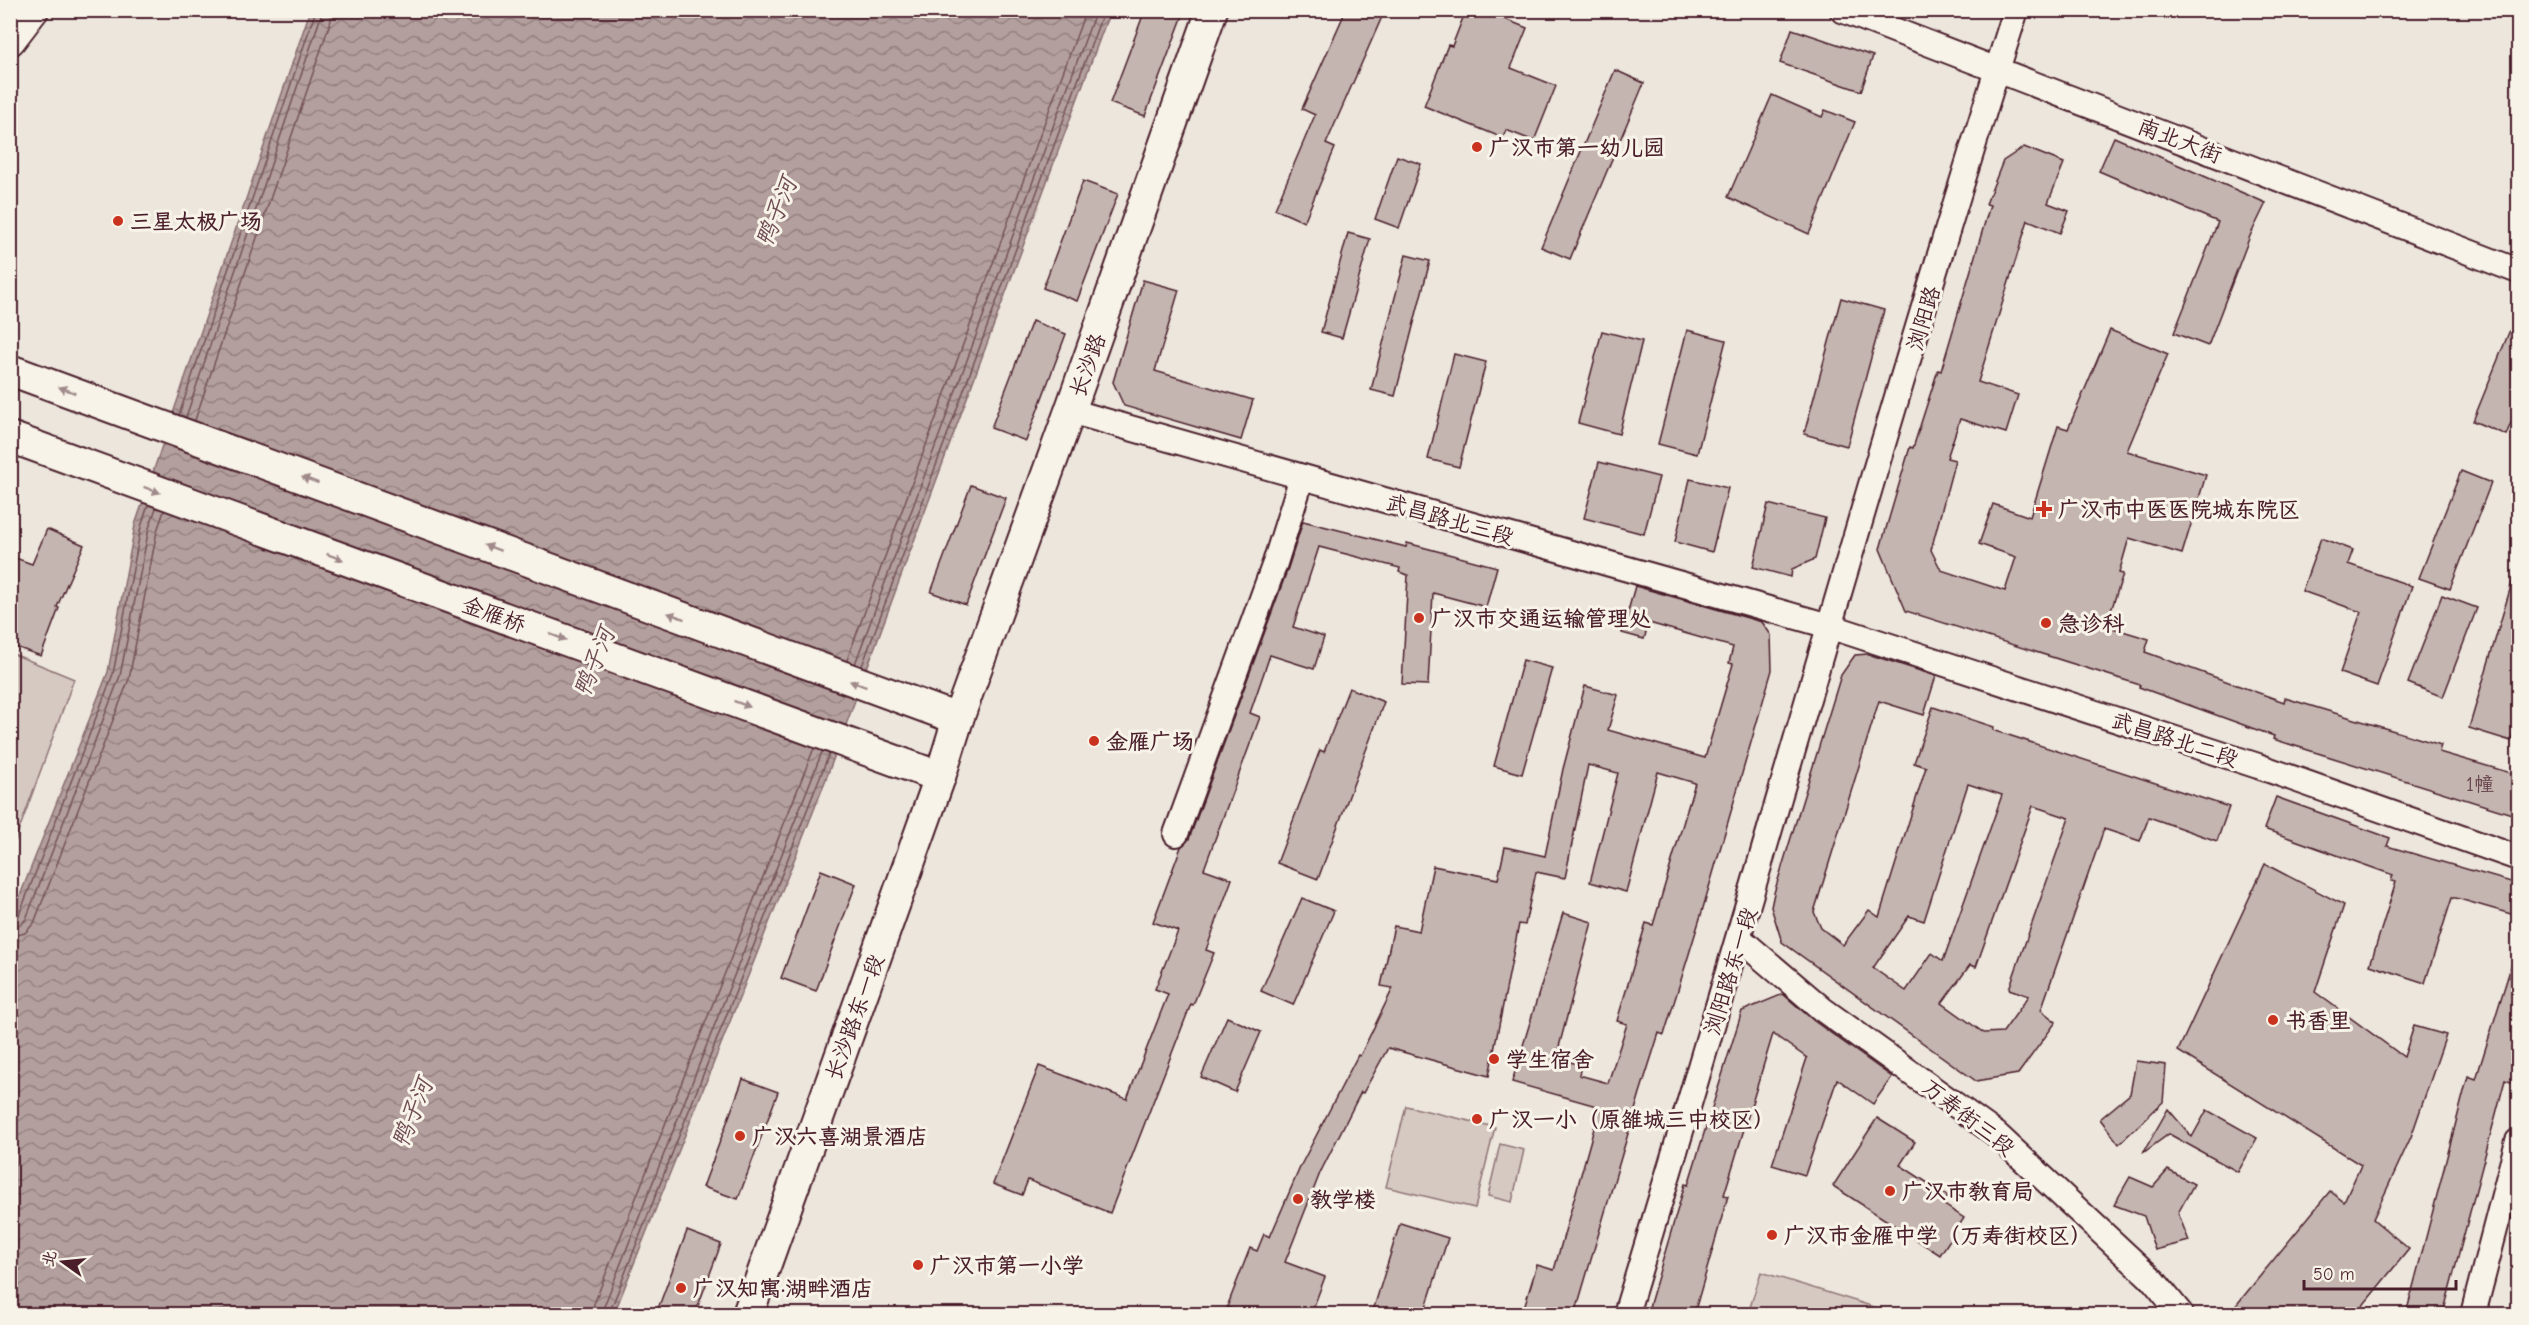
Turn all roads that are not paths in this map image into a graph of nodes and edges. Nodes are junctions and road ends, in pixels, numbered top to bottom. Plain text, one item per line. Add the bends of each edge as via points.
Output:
1 (33, 10) edge
2 (1212, 10) edge
3 (1842, 10) edge
4 (2016, 10) edge
5 (10, 40) edge
6 (1997, 70) junction
7 (2518, 270) edge
8 (10, 370) edge
9 (1070, 411) junction
10 (10, 437) edge
11 (1302, 477) junction
12 (1829, 626) junction
13 (958, 718) junction
14 (939, 777) junction
15 (1176, 834) dead end
16 (2518, 858) edge
17 (1740, 939) junction
18 (2518, 1142) edge
19 (748, 1314) edge
20 (1626, 1314) edge
21 (2181, 1314) edge
22 (2474, 1314) edge

1 - 5 main road
2 - 9 main road, 长沙路
3 - 6 street, 南北大街
4 - 6 street, 浏阳路
6 - 7 street, 南北大街
6 - 12 street, 浏阳路
13 -> 8 main road
9 - 11 street, 武昌路北三段
9 - 13 main road, 长沙路
10 -> 14 main road, 金雁桥
11 - 12 street, 武昌路北三段
11 - 15 street via 1275,563
12 - 16 street, 武昌路北二段 via 2258,766
12 - 17 street, 浏阳路东一段
13 - 14 main road, 长沙路东一段
14 - 19 main road, 长沙路东一段
17 - 20 street, 浏阳路东一段
17 - 21 street, 万寿街三段 via 1822,1009 1996,1134 2154,1281
18 - 22 street

